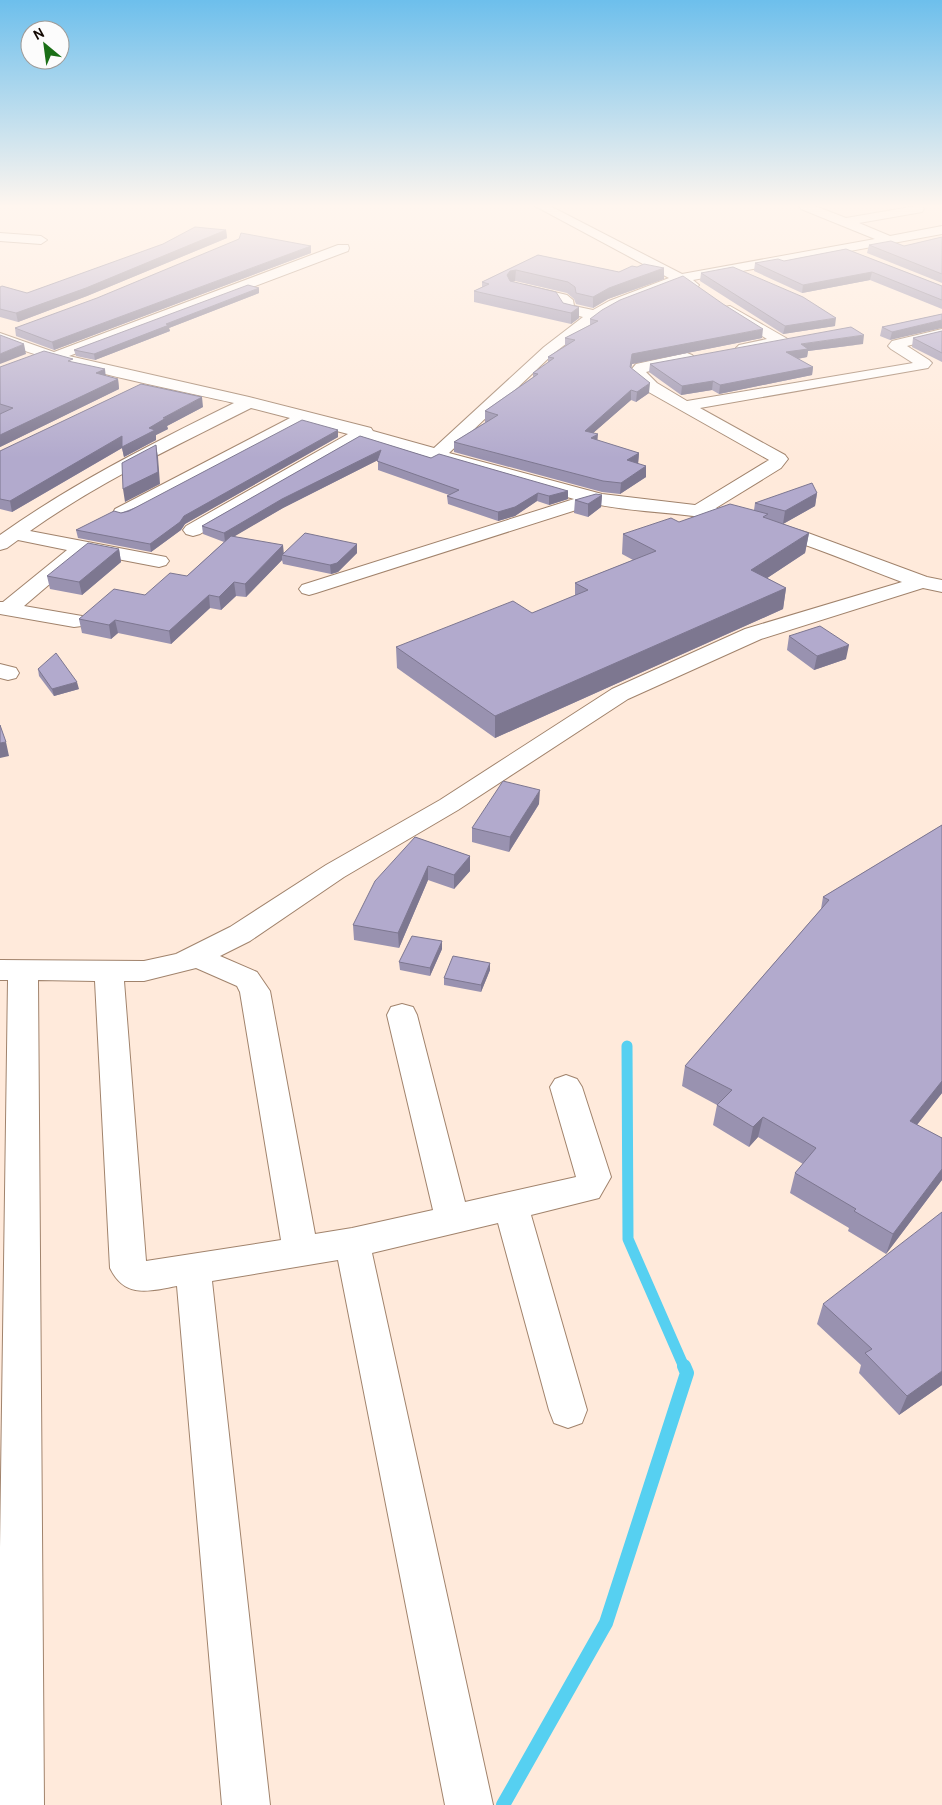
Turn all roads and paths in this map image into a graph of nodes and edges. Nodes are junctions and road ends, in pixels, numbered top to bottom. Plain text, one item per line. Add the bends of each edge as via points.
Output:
1 (227, 290) edge
2 (529, 290) edge
3 (651, 290) edge
4 (700, 290) edge
5 (705, 294) edge
6 (720, 304) edge
7 (595, 315) junction
8 (942, 333) edge
9 (5, 334) edge
10 (799, 338) edge
11 (781, 341) junction
12 (726, 351) edge
13 (50, 355) junction
14 (698, 356) edge
15 (27, 361) edge
16 (152, 380) junction
17 (130, 392) edge
18 (249, 402) junction
19 (684, 406) junction
20 (304, 417) junction
21 (365, 432) junction
22 (438, 454) junction
23 (140, 457) junction
24 (192, 475) junction
25 (595, 498) junction
26 (698, 511) junction
27 (122, 513) edge
28 (193, 530) dead end
29 (7, 539) edge
30 (81, 548) junction
31 (159, 561) dead end
32 (932, 584) edge
33 (309, 589) dead end
34 (4, 608) edge
35 (74, 622) dead end
36 (196, 957) junction
37 (110, 971) junction
38 (11, 983) edge
39 (402, 1015) dead end
40 (566, 1087) dead end
41 (11, 1092) edge
42 (511, 1206) junction
43 (11, 1212) edge
44 (452, 1219) junction
45 (352, 1243) junction
46 (300, 1251) junction
47 (193, 1268) junction
48 (11, 1344) edge
49 (568, 1410) dead end
50 (10, 1525) edge
51 (10, 1712) edge
52 (20, 1805) edge
53 (246, 1805) edge
54 (469, 1805) edge

1 - 13 street
2 - 7 street via 562,298 566,300 568,309
3 - 7 street
4 - 5 street
6 - 11 street
7 - 22 street via 549,350
8 - 19 street via 897,344 901,350 924,362 916,367
9 - 13 street
10 - 11 street
11 - 12 street
13 - 15 street
13 - 16 street
14 - 19 street via 642,366 638,371 655,388
16 - 17 street
16 - 18 street
18 - 20 street
18 - 23 street
19 - 26 street via 779,459
20 - 21 street
20 - 24 street
21 - 22 street
21 - 28 street
22 - 25 street
23 - 24 street
23 - 29 street via 45,512
24 - 27 street
25 - 26 street
25 - 33 street
26 - 32 street via 780,529
29 - 30 street
30 - 31 street
30 - 34 street
32 - 36 street via 753,634 620,694 450,805 335,871 240,934
34 - 35 street
36 - 37 street via 144,971
36 - 46 street via 247,979 255,991
37 - 38 street
37 - 47 street via 128,1268 141,1277
38 - 41 street
39 - 44 street
40 - 42 street via 594,1177 587,1188
41 - 43 street
42 - 44 street
42 - 49 street
43 - 48 street
44 - 45 street
45 - 46 street
45 - 54 street
46 - 47 street
47 - 53 street
48 - 50 street
50 - 51 street
51 - 52 street

